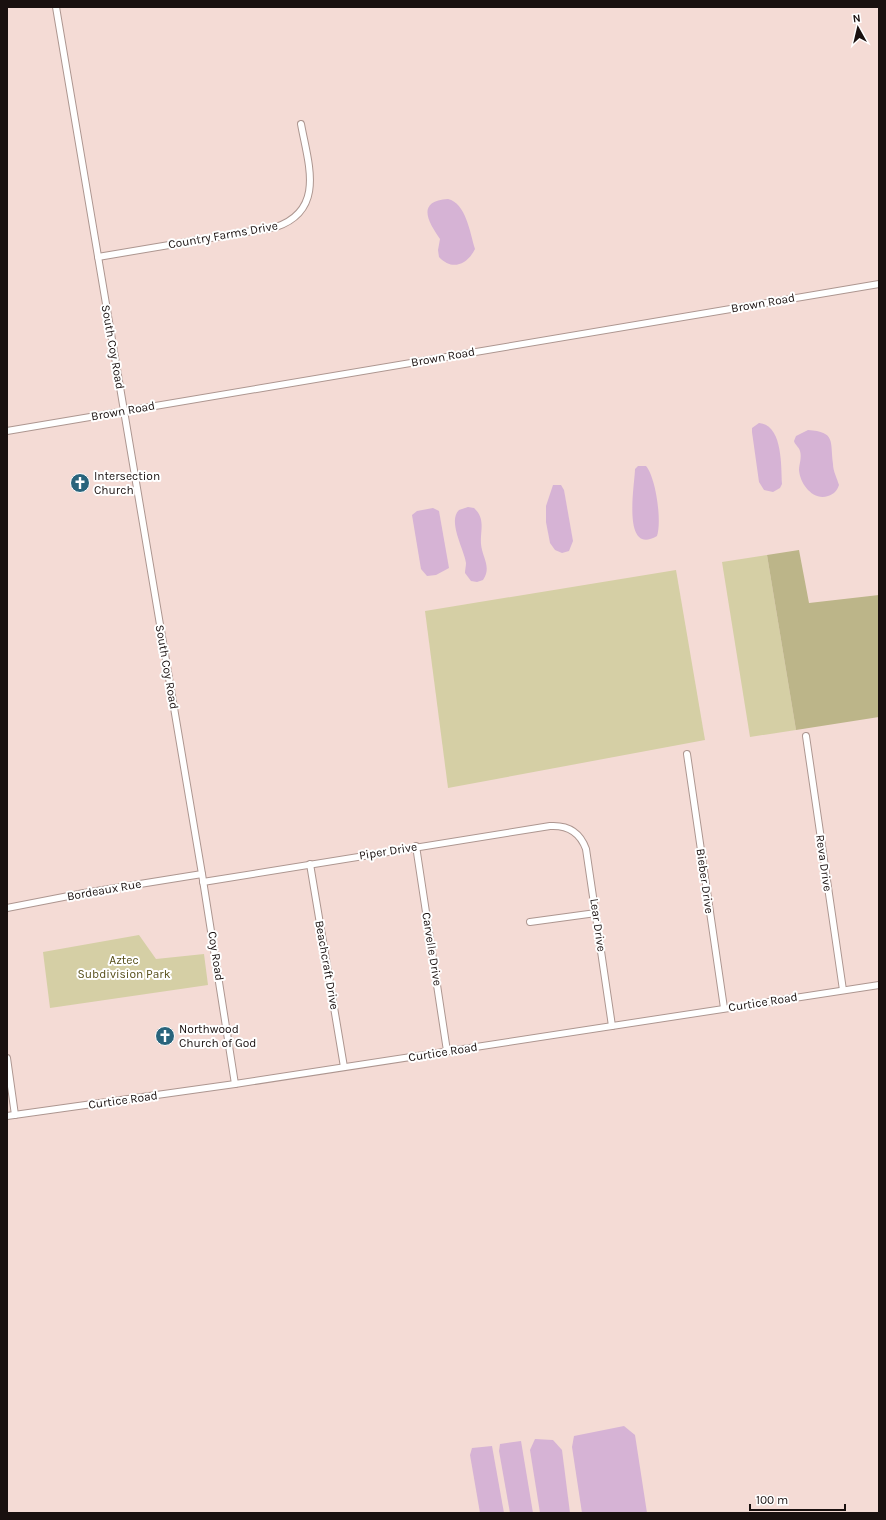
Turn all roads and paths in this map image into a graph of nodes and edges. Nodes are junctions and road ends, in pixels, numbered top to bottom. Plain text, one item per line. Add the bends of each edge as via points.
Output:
1 (56, 7) edge
2 (301, 124) dead end
3 (98, 257) junction
4 (879, 284) edge
5 (124, 411) junction
6 (7, 431) edge
7 (806, 736) dead end
8 (687, 754) dead end
9 (194, 829) joint
10 (572, 830) joint
11 (416, 846) junction
12 (310, 864) junction
13 (202, 874) junction
14 (203, 882) junction
15 (7, 908) edge
16 (596, 913) junction
17 (530, 922) dead end
18 (879, 985) edge
19 (843, 990) junction
20 (724, 1008) junction
21 (612, 1026) junction
22 (447, 1051) junction
23 (7, 1058) edge
24 (344, 1067) junction
25 (235, 1084) junction
26 (16, 1115) junction
27 (7, 1116) edge

1 - 3 street, South Coy Road
2 - 3 street, Country Farms Drive via 310,191 302,210 288,223
3 - 5 street, South Coy Road
4 - 5 street, Brown Road
5 - 6 street, Brown Road
5 - 9 street, South Coy Road
7 - 19 street, Reva Drive
8 - 20 street, Bieber Drive
9 - 13 street, Coy Road
10 - 11 street, Piper Drive via 550,826
10 - 16 street, Lear Drive via 582,840 586,849
11 - 12 street, Piper Drive
11 - 22 street, Carvelle Drive
12 - 14 street, Piper Drive
12 - 24 street, Beachcraft Drive
13 - 14 street, Coy Road
13 - 15 street, Bordeaux Rue
14 - 25 street, Coy Road
16 - 17 street
16 - 21 street, Lear Drive
18 - 19 street, Curtice Road
19 - 20 street, Curtice Road
20 - 21 street, Curtice Road
21 - 22 street, Curtice Road
22 - 24 street, Curtice Road
23 - 26 street
24 - 25 street, Curtice Road
25 - 26 street, Curtice Road
26 - 27 street, Curtice Road

